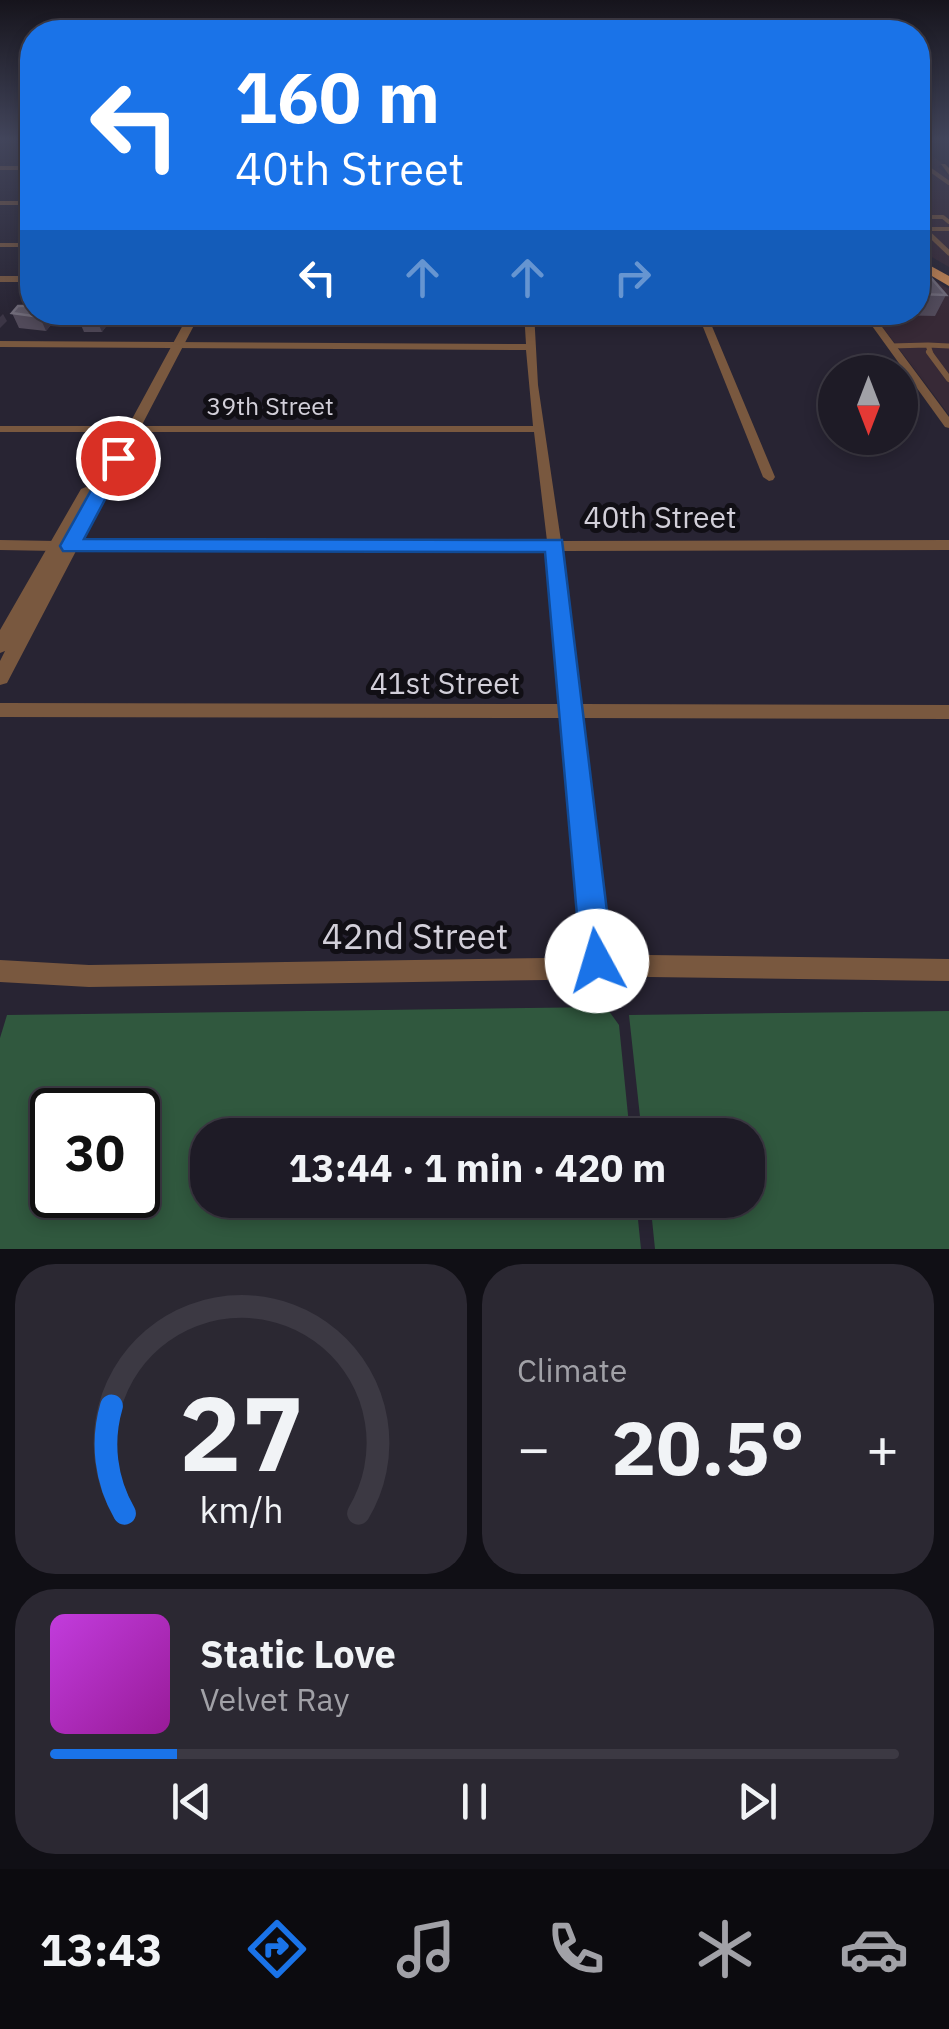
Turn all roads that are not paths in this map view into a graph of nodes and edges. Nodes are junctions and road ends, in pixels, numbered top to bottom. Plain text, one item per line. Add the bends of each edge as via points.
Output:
1 (944, 273) edge
2 (949, 282) edge
3 (181, 325) edge
4 (187, 325) edge
5 (529, 325) edge
6 (706, 325) edge
7 (876, 325) edge
8 (0, 344) edge
9 (173, 345) junction
10 (928, 345) junction
11 (892, 346) junction
12 (949, 346) edge
13 (530, 348) junction
14 (949, 378) edge
15 (949, 425) edge
16 (0, 428) edge
17 (128, 428) junction
18 (540, 428) junction
19 (769, 476) dead end
20 (0, 545) edge
21 (555, 545) junction
22 (949, 545) edge
23 (63, 546) junction
24 (0, 646) edge
25 (0, 678) edge
26 (0, 710) edge
27 (571, 712) junction
28 (949, 712) edge
29 (597, 961) junction
30 (949, 970) edge
31 (0, 971) edge

1 - 2 main road
3 - 9 street
4 - 9 street
5 - 13 street
6 - 19 street
7 - 11 street
8 - 9 street
9 - 13 street
9 - 17 street
10 - 11 lane
10 - 12 lane
10 - 14 lane
11 - 15 street
13 - 18 street
16 - 17 street, 39th Street
17 - 18 street, 39th Street
17 - 23 street
18 - 21 street
20 - 23 street, 40th Street
21 - 22 street, 40th Street
21 - 23 street, 40th Street
21 - 27 street
23 - 24 street
23 - 25 street
26 - 27 street, 41st Street
27 - 28 street, 41st Street
27 - 29 street
29 - 30 street, 42nd Street
29 - 31 street, 42nd Street via 546,969 88,976

